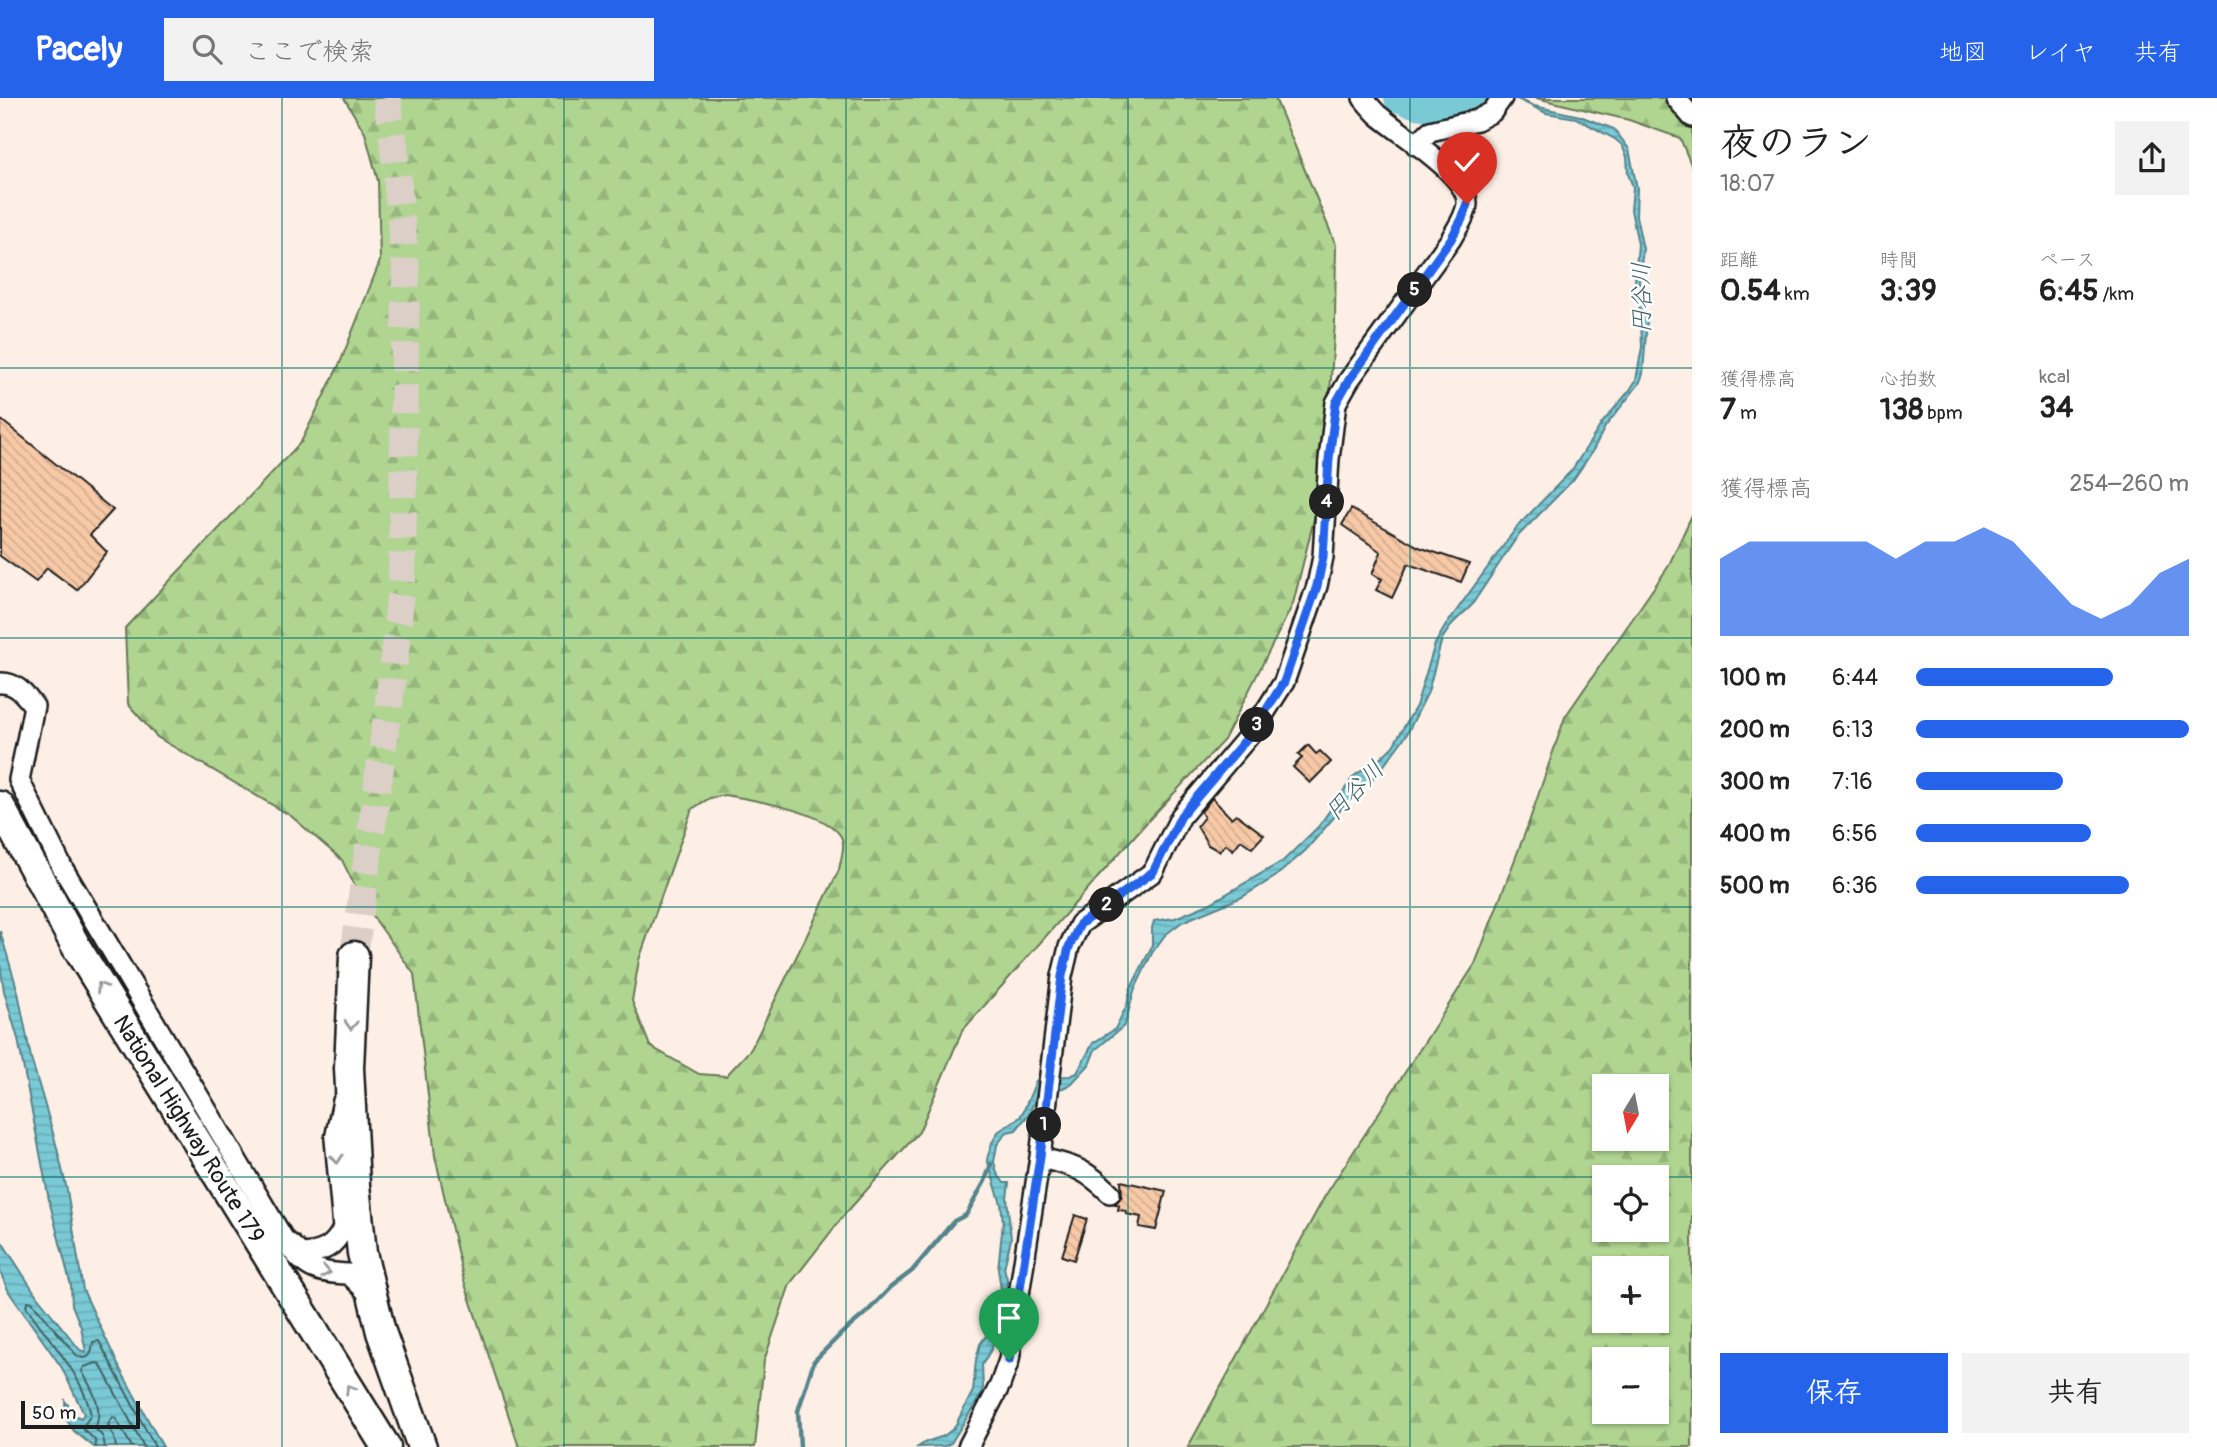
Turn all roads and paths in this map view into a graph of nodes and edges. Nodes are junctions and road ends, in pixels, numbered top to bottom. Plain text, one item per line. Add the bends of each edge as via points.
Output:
1 (1363, 98) edge
2 (1502, 98) edge
3 (1676, 98) edge
4 (1692, 117) edge
5 (1416, 145) junction
6 (0, 683) edge
7 (0, 806) edge
8 (354, 957) tunnel mouth
9 (349, 1068) junction
10 (1040, 1158) junction
11 (1110, 1193) dead end
12 (284, 1238) junction
13 (372, 1298) junction
14 (386, 1447) edge
15 (422, 1447) edge
16 (968, 1447) edge

1 - 5 street
2 - 5 street via 1492,112 1430,131
3 - 4 street
5 - 10 street via 1460,183 1467,204 1462,219 1336,403 1323,557 1284,682 1253,731 1181,816 1153,872 1080,924 1069,947
6 - 12 street via 20,689 34,706 19,780 62,867
14 -> 7 highway, National Highway Route 179 via 77,948
8 -> 9 highway
9 -> 12 street via 335,1139 343,1228 338,1241 311,1254 301,1254
9 - 13 highway via 355,1185
10 - 11 street via 1085,1170
10 - 16 street via 1009,1360
12 -> 13 street via 306,1266 349,1275
13 - 15 highway

